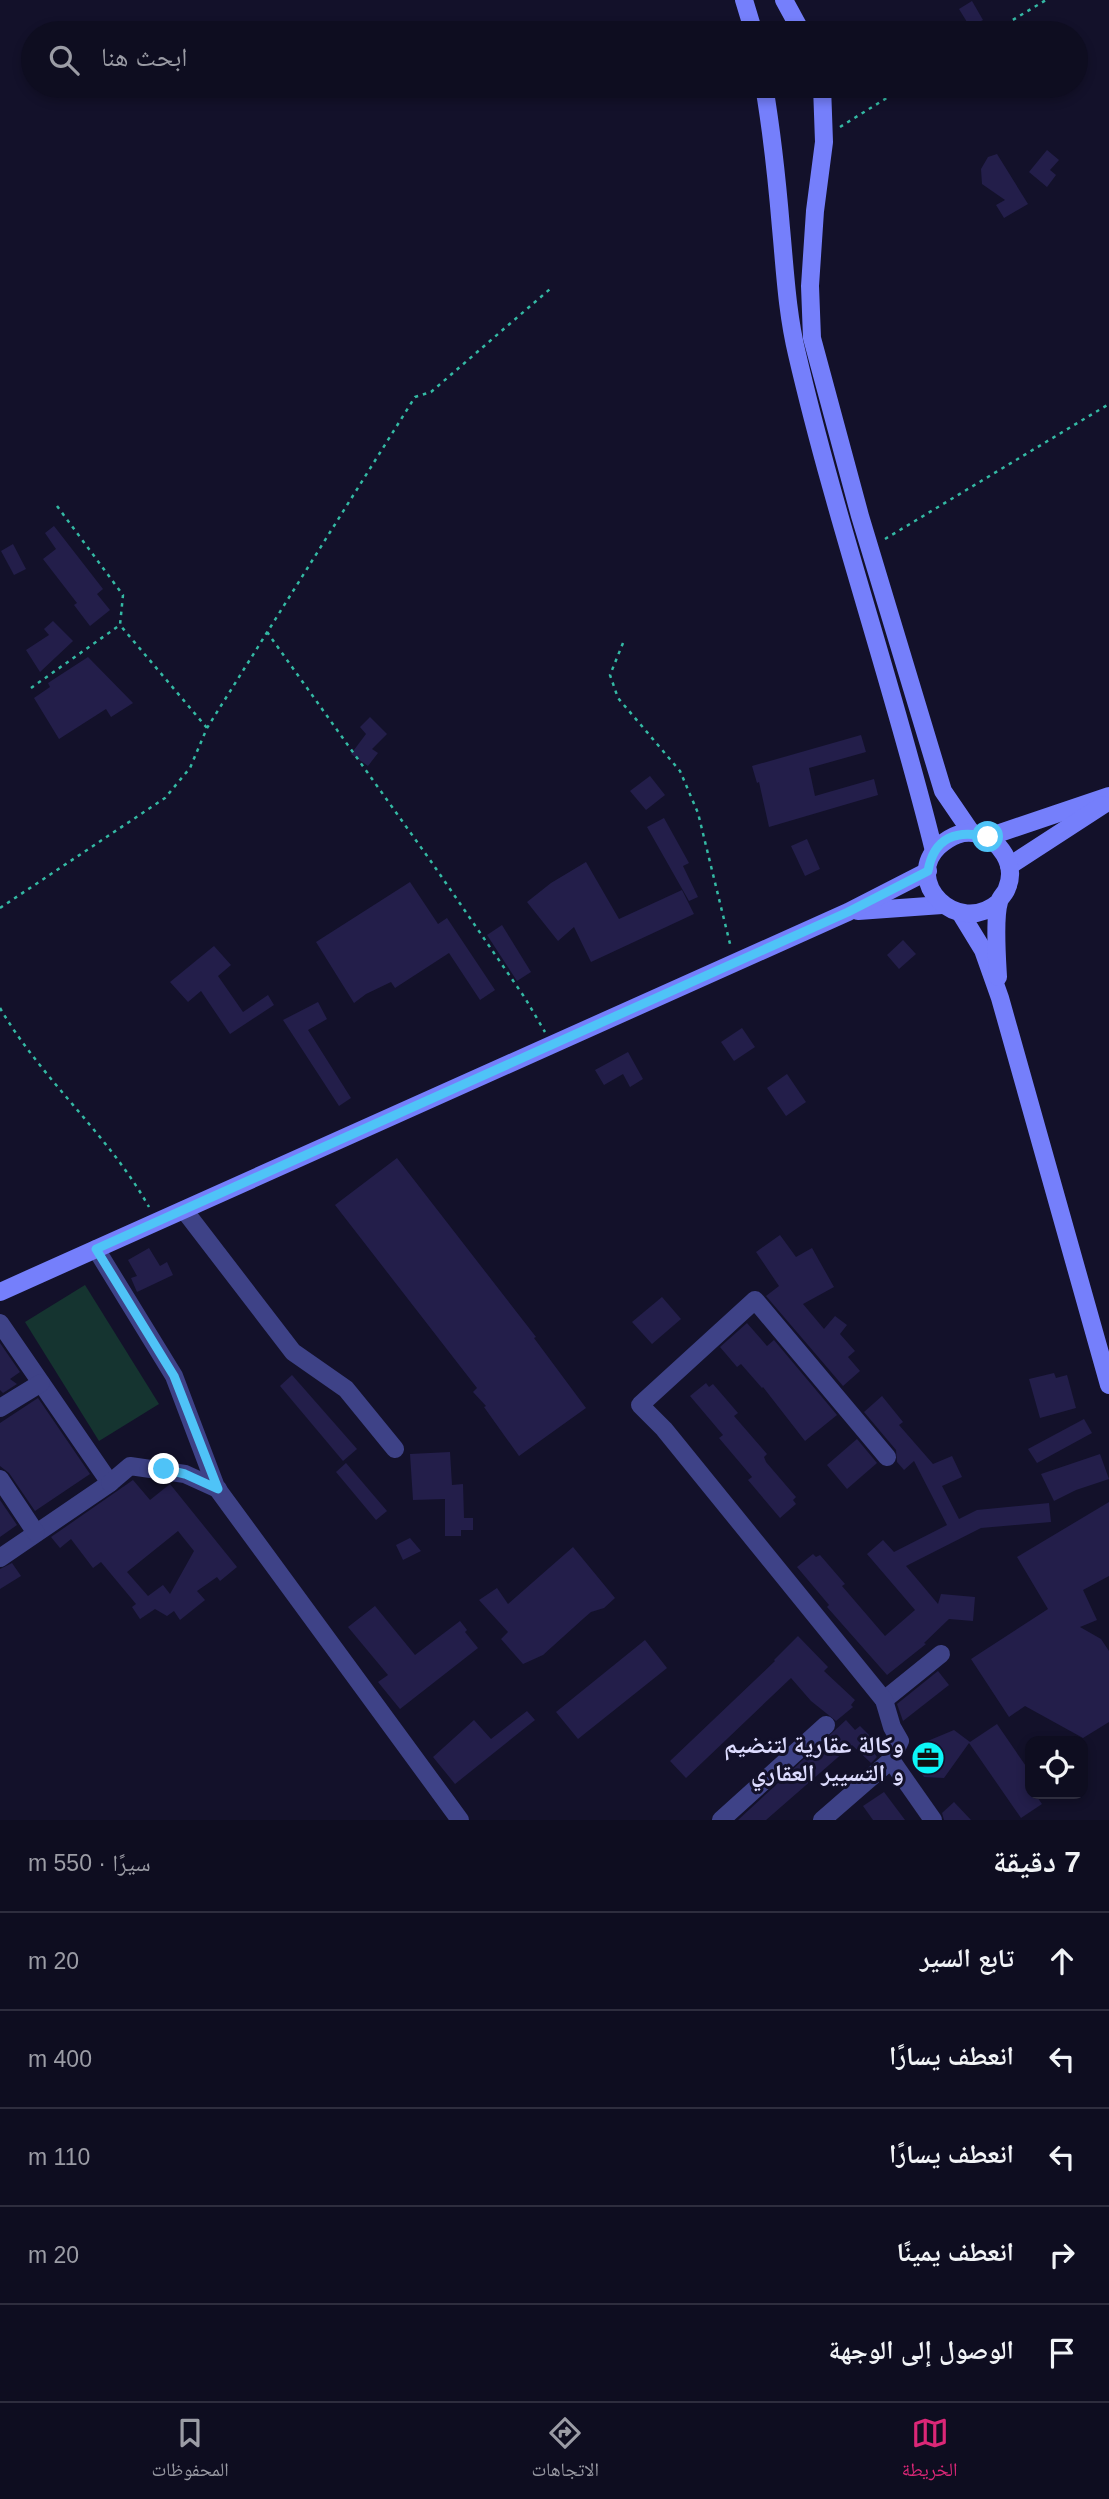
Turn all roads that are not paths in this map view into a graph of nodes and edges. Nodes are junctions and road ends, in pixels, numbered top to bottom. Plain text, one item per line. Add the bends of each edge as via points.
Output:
1 (744, 0) edge
2 (784, 0) edge
3 (750, 21) edge
4 (795, 21) edge
5 (766, 98) edge
6 (822, 98) edge
7 (1109, 799) edge
8 (979, 835) junction
9 (934, 851) junction
10 (1009, 866) junction
11 (928, 871) junction
12 (999, 902) junction
13 (942, 905) junction
14 (848, 912) junction
15 (961, 914) junction
16 (1000, 998) junction
17 (184, 1210) junction
18 (96, 1249) junction
19 (0, 1292) edge
20 (0, 1323) edge
21 (41, 1383) junction
22 (1109, 1385) edge
23 (0, 1408) edge
24 (395, 1449) dead end
25 (887, 1457) dead end
26 (0, 1479) edge
27 (110, 1483) junction
28 (218, 1489) junction
29 (37, 1533) junction
30 (0, 1558) edge
31 (941, 1654) dead end
32 (884, 1700) junction
33 (826, 1725) dead end
34 (891, 1760) junction
35 (460, 1820) edge
36 (721, 1820) edge
37 (822, 1820) edge
38 (933, 1820) edge

1 - 3 main road
2 - 4 main road
5 - 9 main road via 796,352
6 - 8 main road via 824,134 811,274 812,338 943,790
7 - 8 main road
7 - 10 main road
8 - 9 main road via 948,838
8 - 10 main road via 1003,850
9 - 11 main road
10 - 12 main road via 1007,888
11 - 13 main road via 929,885
11 - 14 main road
12 - 15 main road via 979,913
12 - 16 main road
13 - 14 main road
13 - 15 main road
14 - 17 main road
15 - 16 main road via 983,950
16 - 22 main road
17 - 18 main road
17 - 24 street via 293,1352 346,1389
18 - 19 main road
18 - 28 street via 174,1376
20 - 21 street
21 - 23 street
21 - 27 street
25 - 32 street via 755,1300 639,1405 664,1429
26 - 29 street
27 - 28 street via 131,1466 185,1474
27 - 29 street
28 - 35 street
29 - 30 street
31 - 32 street
32 - 34 street via 901,1741
33 - 36 street
34 - 37 street
34 - 38 street

